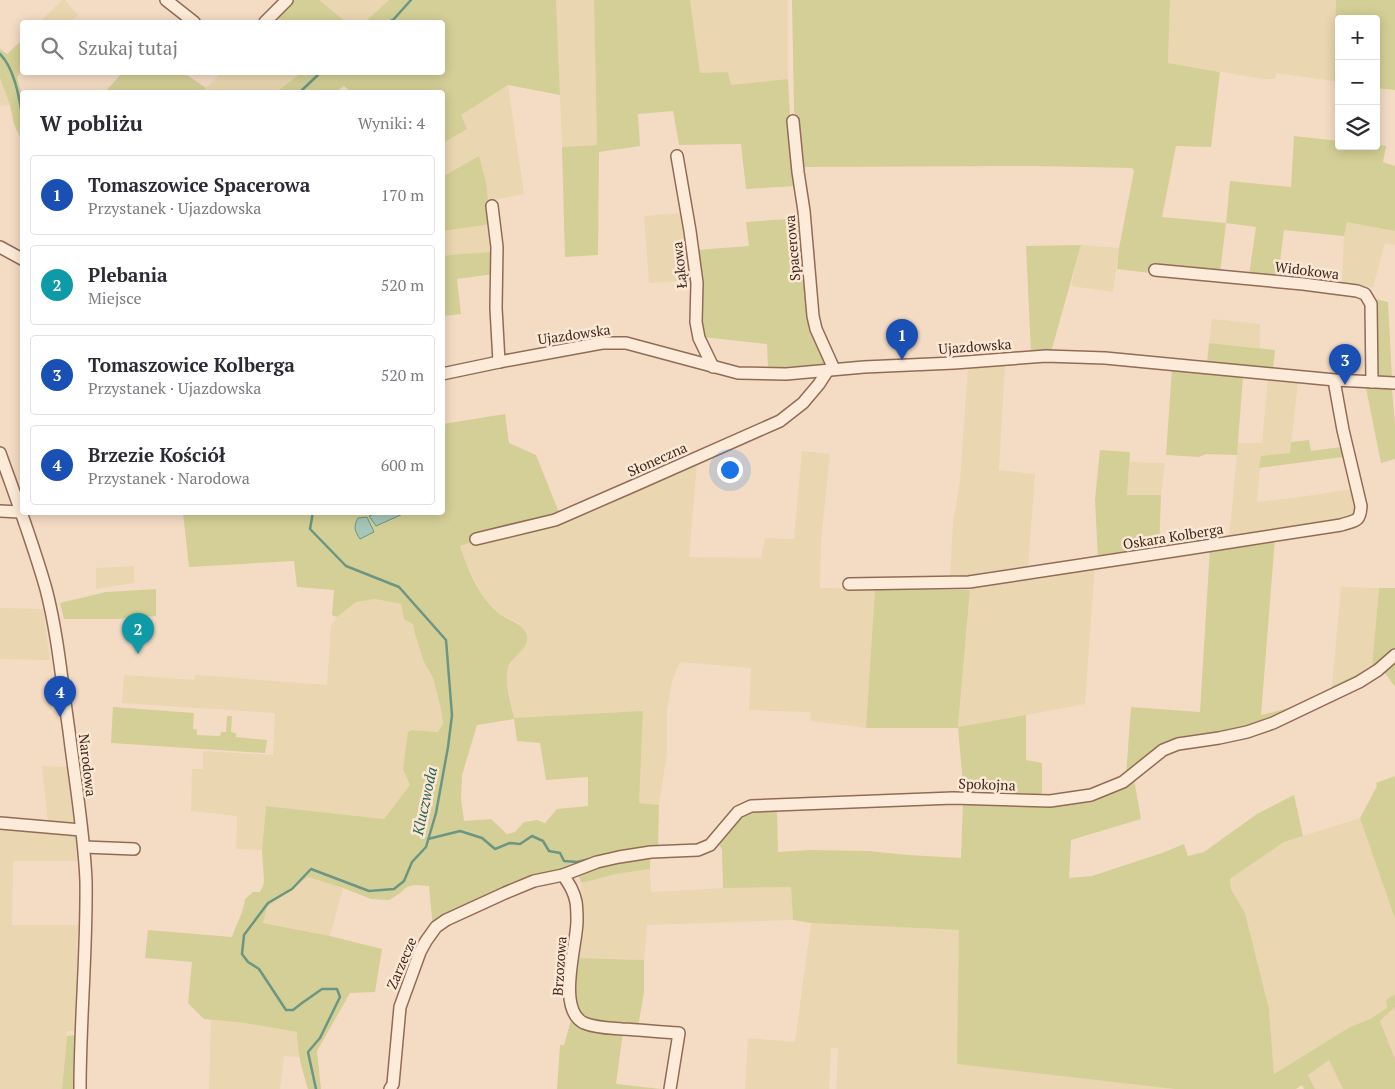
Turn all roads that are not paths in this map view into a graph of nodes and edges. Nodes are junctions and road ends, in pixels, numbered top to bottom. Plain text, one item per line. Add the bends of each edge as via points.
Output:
1 (166, 0) edge
2 (287, 0) edge
3 (191, 20) edge
4 (267, 20) edge
5 (793, 121) dead end
6 (677, 156) dead end
7 (492, 206) dead end
8 (0, 247) edge
9 (20, 259) edge
10 (1155, 270) dead end
11 (499, 362) junction
12 (713, 368) junction
13 (831, 370) junction
14 (445, 373) edge
15 (1335, 380) junction
16 (1372, 382) junction
17 (1395, 383) edge
18 (0, 453) edge
19 (0, 511) edge
20 (20, 512) joint
21 (21, 515) edge
22 (476, 539) dead end
23 (850, 584) dead end
24 (1395, 655) edge
25 (0, 823) edge
26 (82, 830) junction
27 (84, 847) junction
28 (134, 848) dead end
29 (563, 875) junction
30 (80, 1089) edge
31 (390, 1089) edge
32 (670, 1089) edge

1 - 3 street
2 - 4 street
5 - 13 street, Spacerowa via 813,316
6 - 12 street, Łąkowa via 697,283 696,322 699,338
7 - 11 street via 497,247
8 - 9 street
10 - 16 street, Widokowa via 1303,284 1365,294 1371,304
11 - 12 street, Ujazdowska via 602,342 626,343
11 - 14 street, Ujazdowska
12 - 13 street, Ujazdowska via 738,374
13 - 15 street, Ujazdowska via 1046,356 1106,358
13 - 22 street, Słoneczna via 803,403 780,421 555,520
15 - 16 street, Ujazdowska
15 - 23 street, Oskara Kolberga via 1361,506 1358,519 1341,525 969,582
16 - 17 street, Ujazdowska
18 - 20 street, Narodowa
19 - 20 street
21 - 26 street, Narodowa via 46,589 53,624
24 - 29 street, Spokojna via 1359,682 1274,723 1247,732 1178,744 1163,750 1123,782 1091,795 1050,801 953,798 750,806 738,812 710,845 698,850 619,857
25 - 26 street
26 - 27 street, Narodowa
27 - 28 street
27 - 30 street, Narodowa via 86,882
29 - 31 street, Zarzecze via 534,881 505,893 446,920 436,928 420,952 400,1006
29 - 32 street, Brzozowa via 576,901 577,922 570,976 571,1004 575,1015 582,1022 597,1027 679,1034

